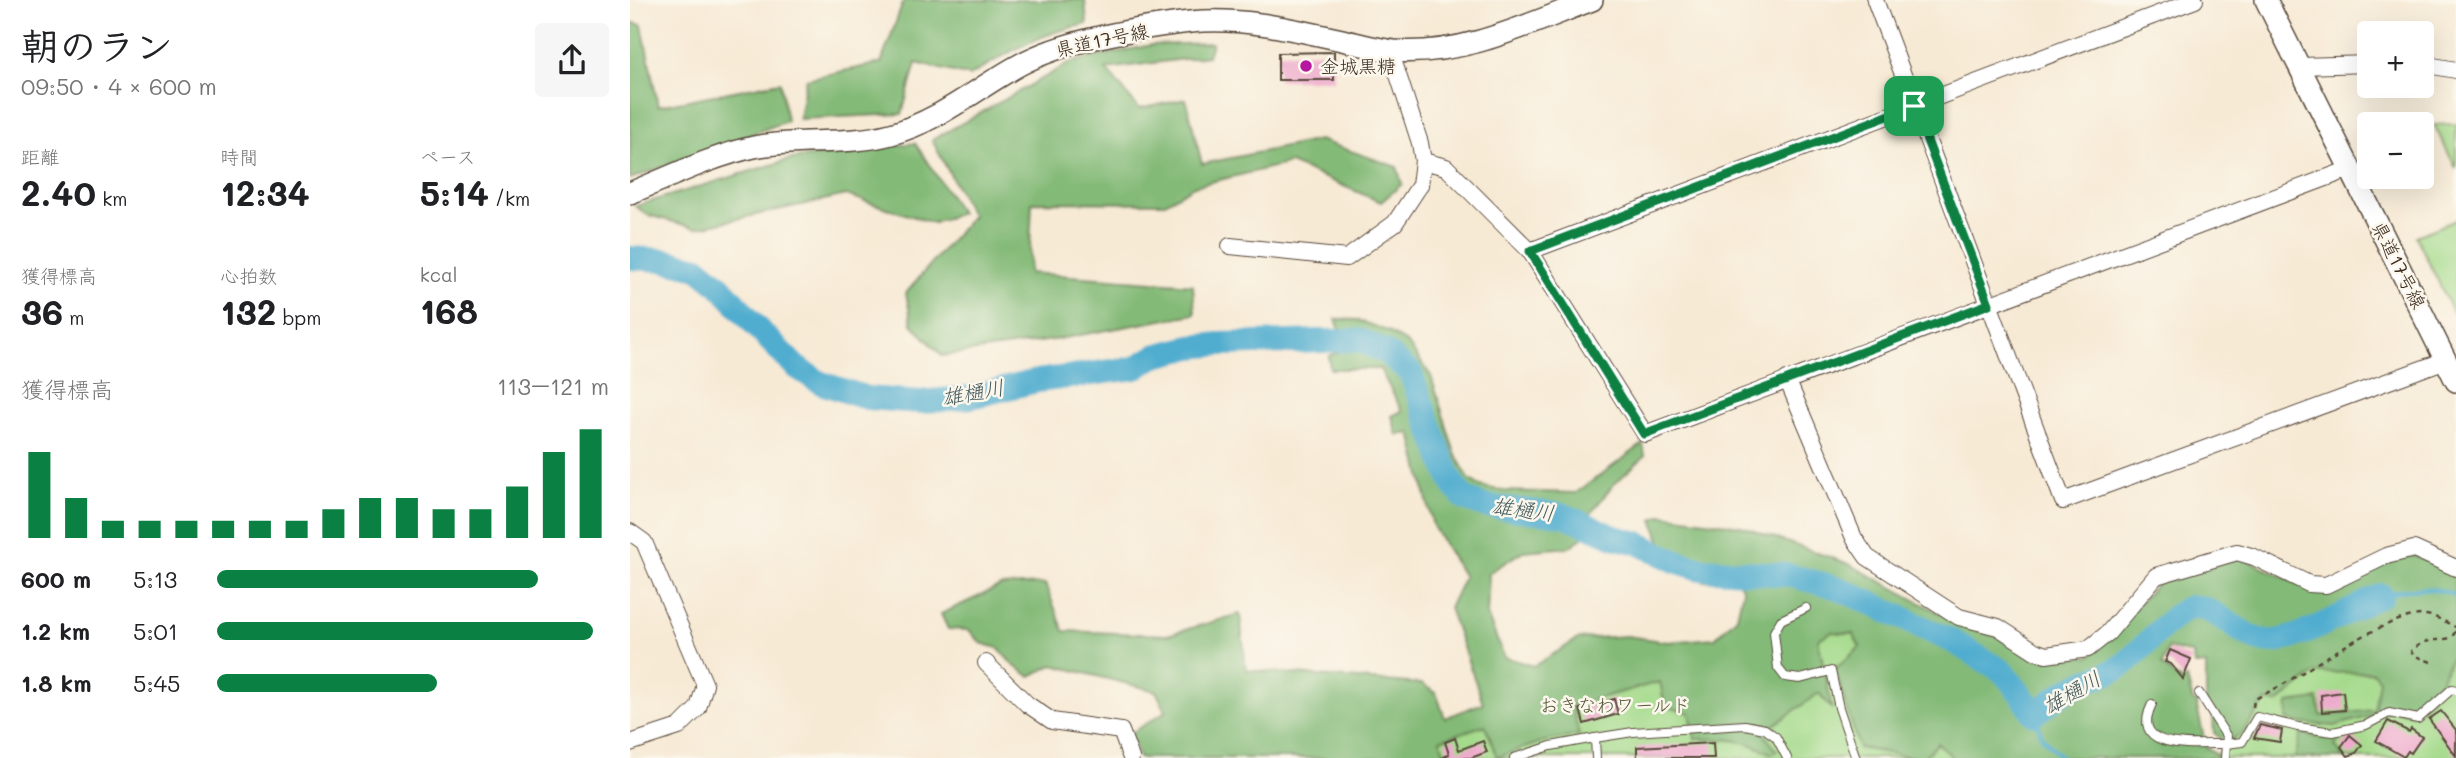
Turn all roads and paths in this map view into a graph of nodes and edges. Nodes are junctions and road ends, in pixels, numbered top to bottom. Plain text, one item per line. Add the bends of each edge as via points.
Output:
1 (1592, 0) edge
2 (1875, 0) edge
3 (2195, 0) edge
4 (2266, 0) edge
5 (1390, 50) junction
6 (2357, 64) edge
7 (2300, 66) junction
8 (2434, 66) edge
9 (2456, 69) edge
10 (1914, 106) junction
11 (1423, 161) junction
12 (2350, 169) junction
13 (630, 193) edge
14 (1230, 246) dead end
15 (1530, 251) junction
16 (1989, 304) junction
17 (2446, 360) junction
18 (1787, 379) junction
19 (2456, 381) edge
20 (630, 532) edge
21 (2456, 568) edge
22 (1806, 608) dead end
23 (2456, 629) edge
24 (2431, 662) dead end
25 (986, 663) dead end
26 (2456, 690) edge
27 (2199, 693) dead end
28 (2152, 704) dead end
29 (2257, 717) junction
30 (1595, 738) junction
31 (630, 743) edge
32 (2225, 744) junction
33 (1596, 755) edge
34 (1131, 758) edge
35 (1514, 758) edge
36 (1588, 758) edge
37 (1787, 758) edge
38 (1856, 758) edge
39 (2225, 758) edge

1 - 5 main road, 県道17号線 via 1468,45
2 - 10 street
3 - 10 street
4 - 7 main road, 県道17号線
5 - 11 street
5 - 13 main road, 県道17号線 via 1239,22 1191,22 1132,32 1048,51 934,117 891,134 754,147
6 - 7 street
7 - 12 main road, 県道17号線
8 - 9 street
10 - 15 street
10 - 16 street
11 - 14 street via 1420,185 1395,223 1347,258
11 - 15 street via 1446,166
12 - 16 street
12 - 17 main road, 県道17号線
15 - 18 street via 1644,434
16 - 17 street via 2063,501
16 - 18 street
17 - 19 main road, 県道17号線
18 - 21 street via 1854,538 1867,557 1958,617 1998,627 2046,655 2088,649 2108,633 2156,576 2237,552 2309,584 2326,586 2386,556 2414,549
20 - 31 street via 644,542 705,685 698,708 678,727
22 - 38 lane via 1782,620 1773,632 1778,668 1785,677 1800,679 1831,671
23 - 24 path via 2451,638 2418,643 2411,651
23 - 29 path via 2430,615 2399,620 2254,700
25 - 34 street via 1027,704 1052,721 1121,731
26 - 29 lane via 2418,719 2389,713 2366,725 2333,732
27 - 32 lane via 2227,737
28 - 32 lane via 2147,713 2154,737 2165,742
29 - 32 lane via 2242,742
30 - 33 lane
30 - 35 lane
30 - 37 lane via 1745,725 1776,737
32 - 39 lane
33 - 36 lane

